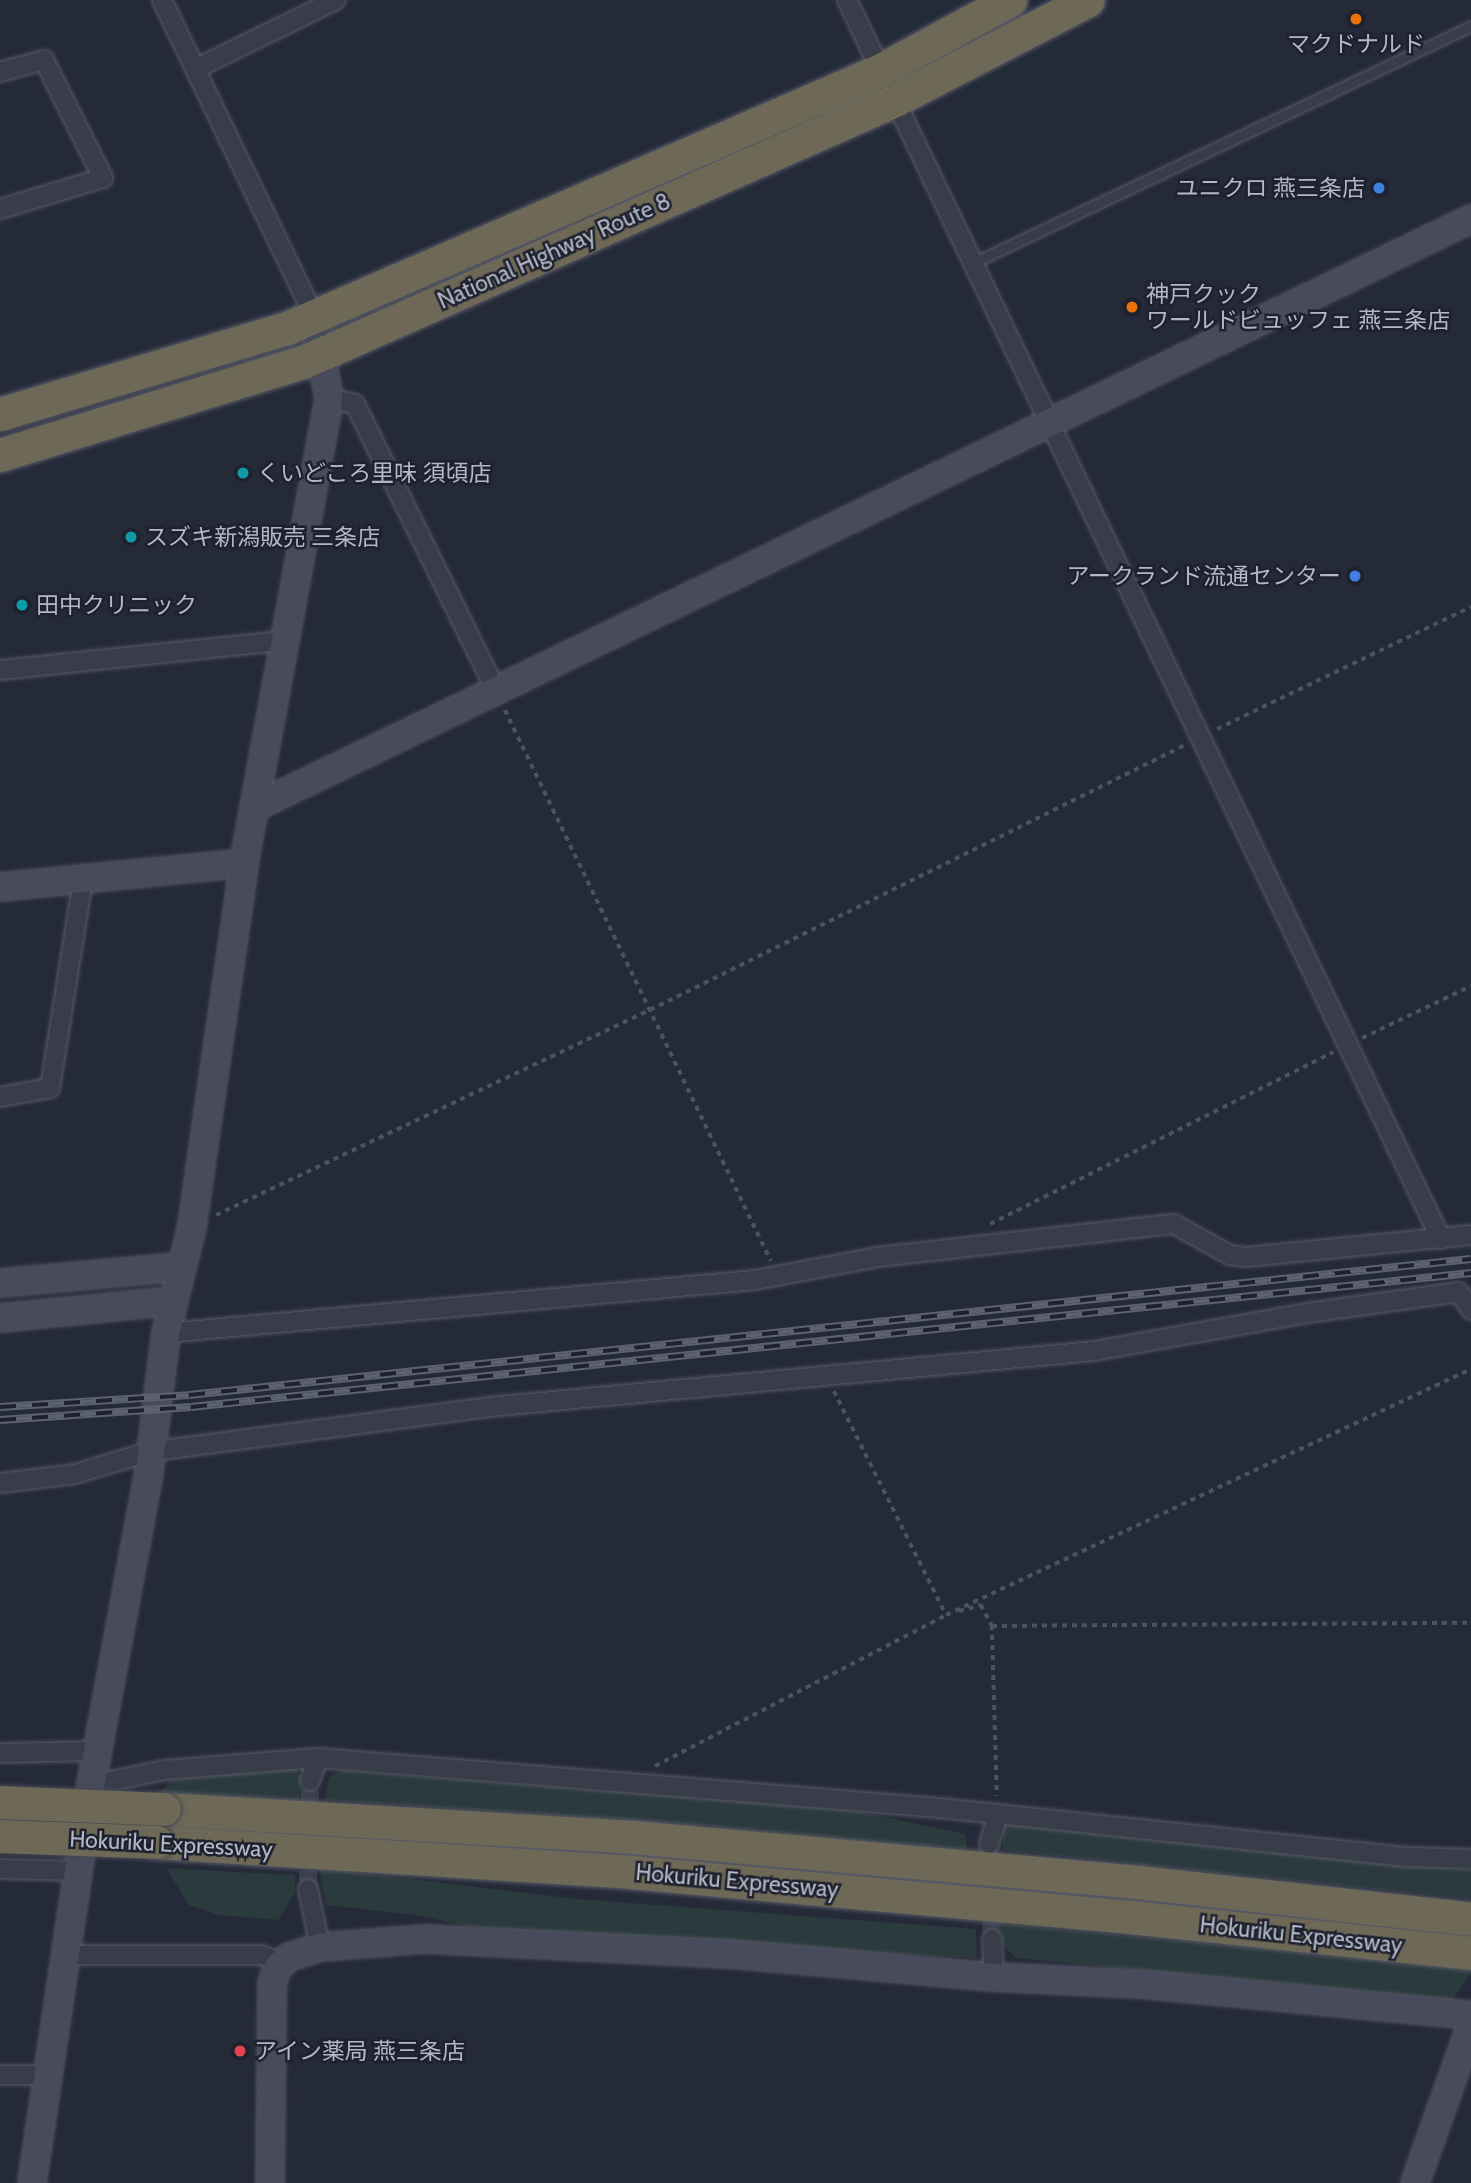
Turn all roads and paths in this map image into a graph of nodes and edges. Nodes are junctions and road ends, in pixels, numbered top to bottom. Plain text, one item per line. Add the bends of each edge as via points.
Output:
1 (162, 0) edge
2 (335, 0) edge
3 (847, 0) edge
4 (1010, 0) edge
5 (1088, 0) edge
6 (1471, 26) edge
7 (195, 69) junction
8 (881, 69) junction
9 (0, 72) edge
10 (895, 100) junction
11 (0, 209) edge
12 (1471, 219) edge
13 (973, 262) junction
14 (314, 316) junction
15 (323, 353) junction
16 (329, 398) junction
17 (0, 414) edge
18 (1050, 419) junction
19 (0, 454) edge
20 (1471, 607) edge
21 (283, 641) junction
22 (0, 670) edge
23 (497, 692) junction
24 (1201, 738) junction
25 (255, 807) junction
26 (244, 863) junction
27 (83, 879) junction
28 (0, 887) edge
29 (1471, 986) edge
30 (650, 1010) junction
31 (1348, 1045) junction
32 (0, 1097) edge
33 (192, 1226) junction
34 (988, 1226) dead end
35 (1471, 1236) edge
36 (1441, 1238) junction
37 (181, 1267) junction
38 (779, 1277) junction
39 (0, 1283) edge
40 (173, 1301) junction
41 (1471, 1310) edge
42 (0, 1318) edge
43 (166, 1333) junction
44 (1471, 1369) edge
45 (827, 1376) junction
46 (148, 1452) junction
47 (0, 1483) edge
48 (946, 1615) junction
49 (1471, 1623) edge
50 (992, 1626) junction
51 (97, 1751) junction
52 (0, 1753) edge
53 (318, 1758) junction
54 (310, 1781) tunnel mouth
55 (620, 1783) junction
56 (91, 1785) junction
57 (0, 1802) edge
58 (998, 1814) junction
59 (0, 1836) edge
60 (989, 1844) tunnel mouth
61 (1471, 1859) edge
62 (0, 1869) edge
63 (79, 1871) junction
64 (308, 1889) tunnel mouth
65 (1471, 1919) edge
66 (992, 1939) tunnel mouth
67 (320, 1947) junction
68 (1471, 1953) edge
69 (67, 1955) junction
70 (282, 1963) junction
71 (994, 1977) junction
72 (1471, 2015) edge
73 (1471, 2026) edge
74 (0, 2075) edge
75 (51, 2075) junction
76 (32, 2183) edge
77 (270, 2183) edge
78 (1415, 2183) edge

1 - 7 street
2 - 7 street
3 - 8 street
4 - 8 highway, National Highway Route 8
5 - 10 highway, National Highway Route 8
6 - 13 lane
7 - 14 street
8 - 10 street
8 - 14 highway, National Highway Route 8
9 - 11 street via 44,60 103,178
10 - 13 street
10 - 15 highway, National Highway Route 8
12 - 18 street
13 - 18 street
14 - 15 street
14 - 17 highway, National Highway Route 8 via 121,381
15 - 16 street
15 - 19 highway, National Highway Route 8 via 144,414
16 - 21 street
16 - 23 street via 355,404
18 - 23 street
18 - 24 street
20 - 24 path
21 - 22 street
21 - 25 street
23 - 25 street
23 - 30 path
24 - 30 path
24 - 31 street
25 - 26 street
26 - 27 street
26 - 33 street
27 - 28 street
27 - 32 street via 50,1088
29 - 31 path
30 - 33 path
30 - 38 path
31 - 34 path
31 - 36 street
33 - 37 street
35 - 36 street
36 - 38 street via 1245,1257 1230,1255 1174,1224 878,1257
37 - 39 street
37 - 40 street
38 - 43 street
40 - 42 street
40 - 43 street
41 - 45 street via 1459,1292 1307,1313 1094,1351
43 - 46 street
44 - 48 path
45 - 46 street via 499,1406
45 - 48 path
46 - 47 street via 75,1474
46 - 51 street via 148,1478
48 - 50 path via 981,1605
48 - 55 path
49 - 50 path
50 - 58 path
51 - 52 street
51 - 56 street
53 - 54 street
53 - 55 street
53 - 56 street via 166,1770
55 - 58 street
56 - 63 street
57 - 65 highway, Hokuriku Expressway, bridge via 633,1837 1138,1882
58 - 60 street
58 - 61 street via 1410,1857
59 - 68 highway, Hokuriku Expressway, bridge via 645,1873 1130,1916
62 - 63 street
63 - 69 street
64 - 67 street
66 - 71 street
67 - 70 street via 300,1950
67 - 71 street via 425,1939 732,1954
69 - 70 street via 262,1955
69 - 75 street
70 - 77 street via 272,1983
71 - 72 street via 1141,1984
73 - 78 street
74 - 75 street
75 - 76 street

